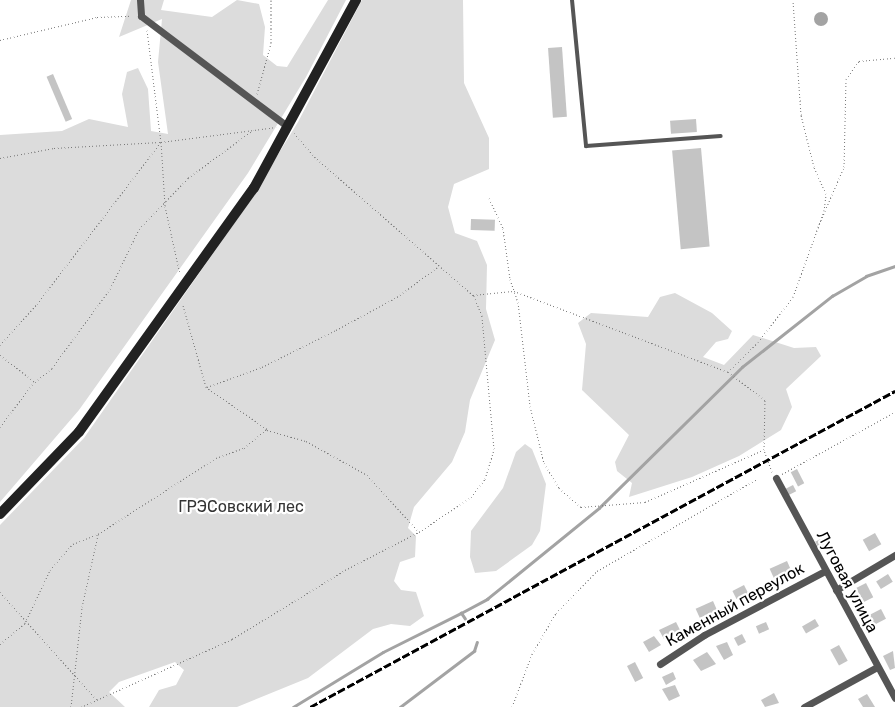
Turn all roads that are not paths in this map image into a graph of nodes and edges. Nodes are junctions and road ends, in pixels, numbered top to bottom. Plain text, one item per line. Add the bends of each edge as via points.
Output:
1 (140, 0) edge
2 (356, 0) edge
3 (572, 0) edge
4 (288, 126) junction
5 (721, 136) dead end
6 (776, 478) road end
7 (0, 514) edge
8 (895, 555) edge
9 (825, 571) junction
10 (836, 590) junction
11 (660, 664) dead end
12 (877, 667) junction
13 (895, 698) edge
14 (804, 707) edge

1 - 4 street via 141,16
2 - 4 main road
3 - 5 lane via 586,146
4 - 7 main road via 254,188 79,432
6 - 9 street, Луговая улица
8 - 10 street
9 - 10 street, Луговая улица
9 - 11 street, Каменный переулок via 704,635
10 - 12 street, Луговая улица
12 - 13 street, Луговая улица
12 - 14 street

